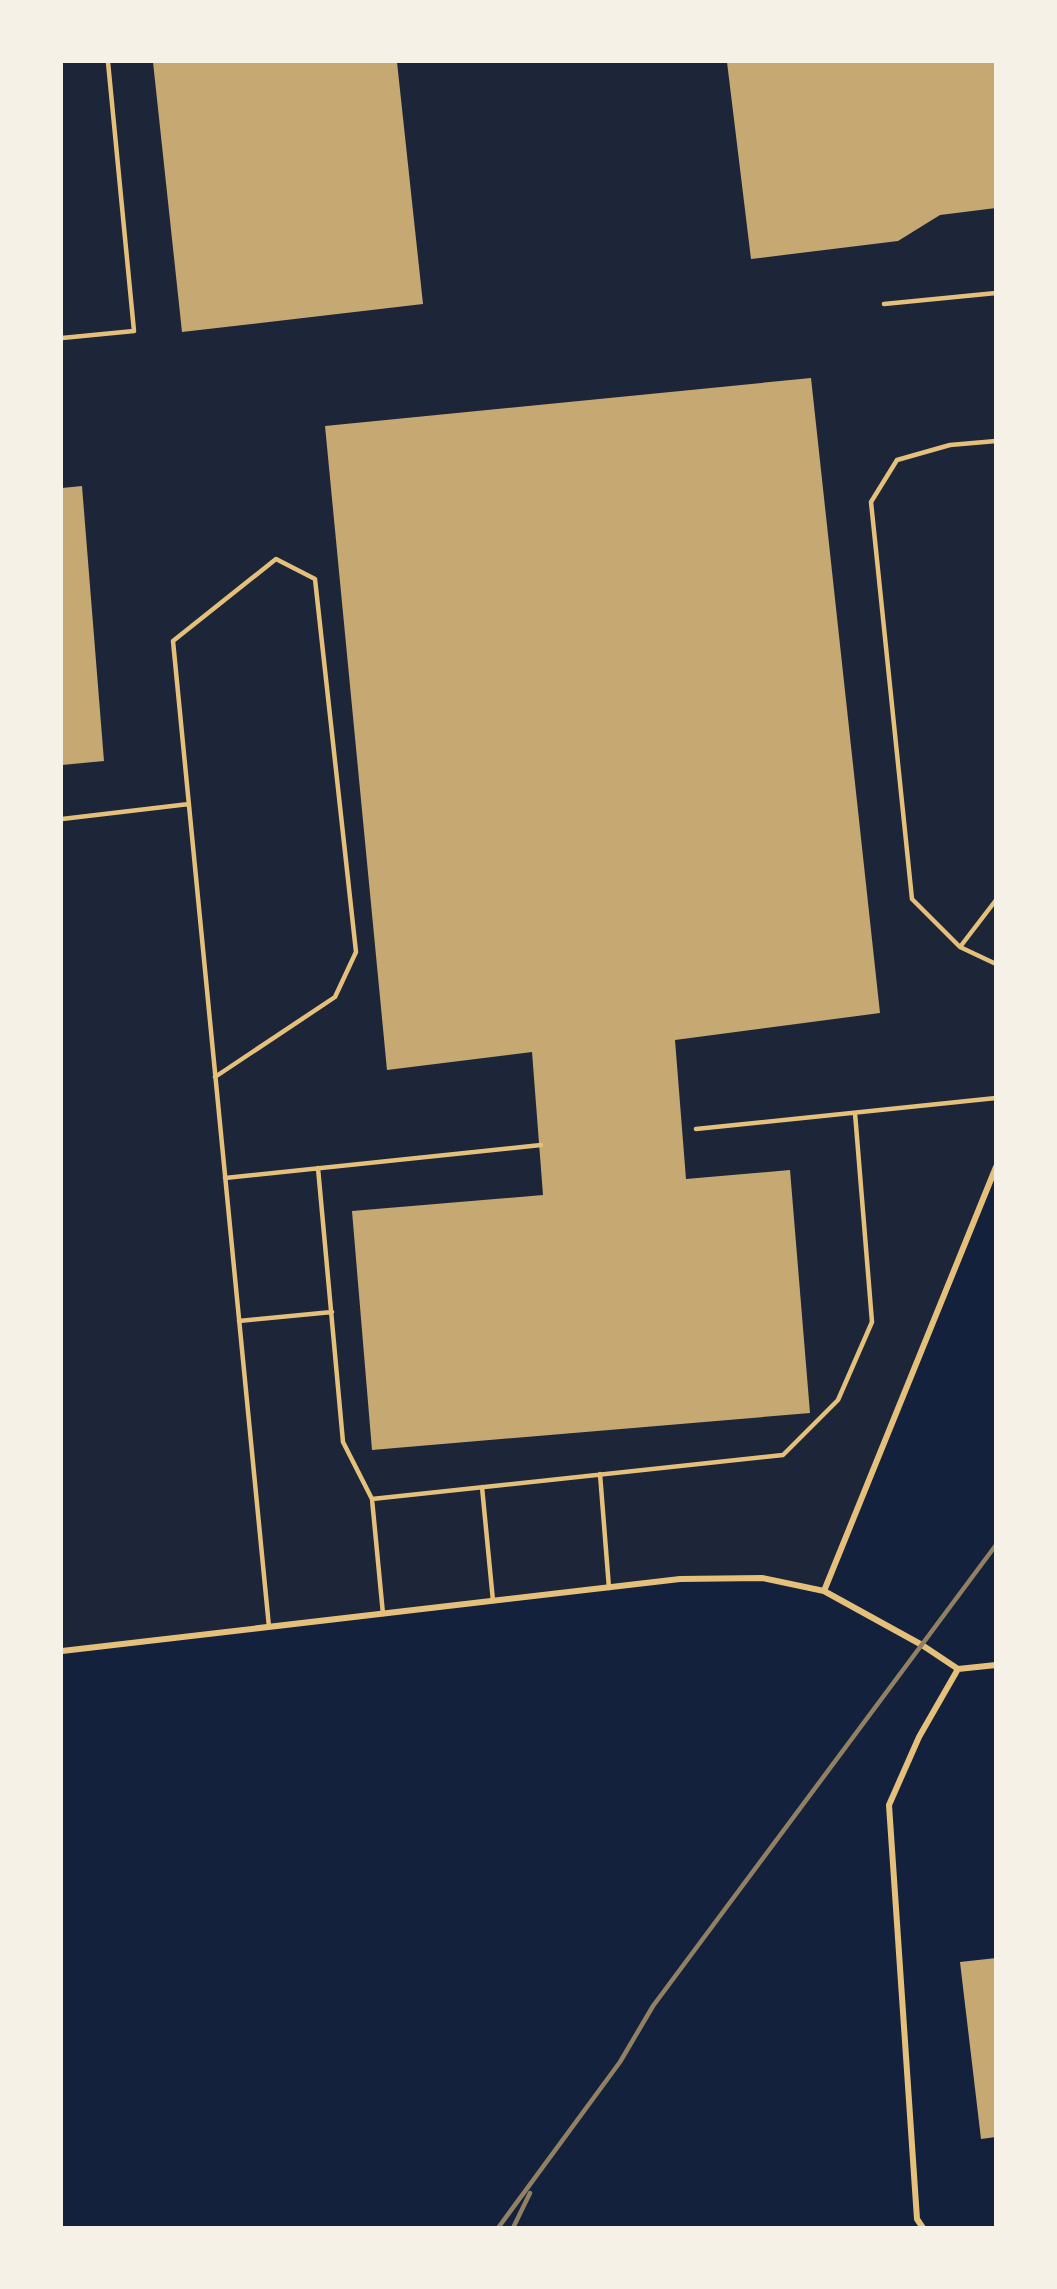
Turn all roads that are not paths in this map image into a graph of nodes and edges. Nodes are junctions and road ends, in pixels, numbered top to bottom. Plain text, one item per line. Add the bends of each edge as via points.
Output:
1 (108, 62) edge
2 (996, 293) edge
3 (884, 304) dead end
4 (62, 338) edge
5 (996, 441) edge
6 (189, 804) junction
7 (62, 819) edge
8 (996, 900) edge
9 (960, 947) junction
10 (996, 964) edge
11 (215, 1077) junction
12 (996, 1098) edge
13 (855, 1113) junction
14 (696, 1129) dead end
15 (541, 1145) dead end
16 (996, 1167) edge
17 (318, 1168) junction
18 (225, 1178) junction
19 (332, 1312) junction
20 (239, 1321) junction
21 (600, 1474) junction
22 (482, 1487) junction
23 (372, 1499) junction
24 (609, 1588) junction
25 (824, 1591) junction
26 (492, 1601) junction
27 (383, 1614) junction
28 (269, 1627) junction
29 (62, 1651) edge
30 (996, 1665) edge
31 (958, 1669) junction
32 (923, 2228) edge

1 - 4 lane via 134,331
2 - 3 lane
5 - 9 lane via 950,445 897,460 871,502 912,899
6 - 7 lane
6 - 11 lane
6 - 11 lane via 173,641 276,559 315,579 356,952 335,997
8 - 9 lane
9 - 10 lane
11 - 18 lane
12 - 13 lane
13 - 14 lane
13 - 21 lane via 872,1322 838,1400 783,1455
15 - 17 lane
16 - 25 street
17 - 18 lane
17 - 19 lane
18 - 20 lane
19 - 20 lane
19 - 23 lane via 343,1442
20 - 28 lane
21 - 22 lane
21 - 24 lane
22 - 23 lane
22 - 26 lane
23 - 27 lane
24 - 25 street via 680,1580 762,1578
24 - 26 street
25 - 31 street
26 - 27 street
27 - 28 street
28 - 29 street
30 - 31 street
31 - 32 street via 919,1737 889,1805 917,2220

